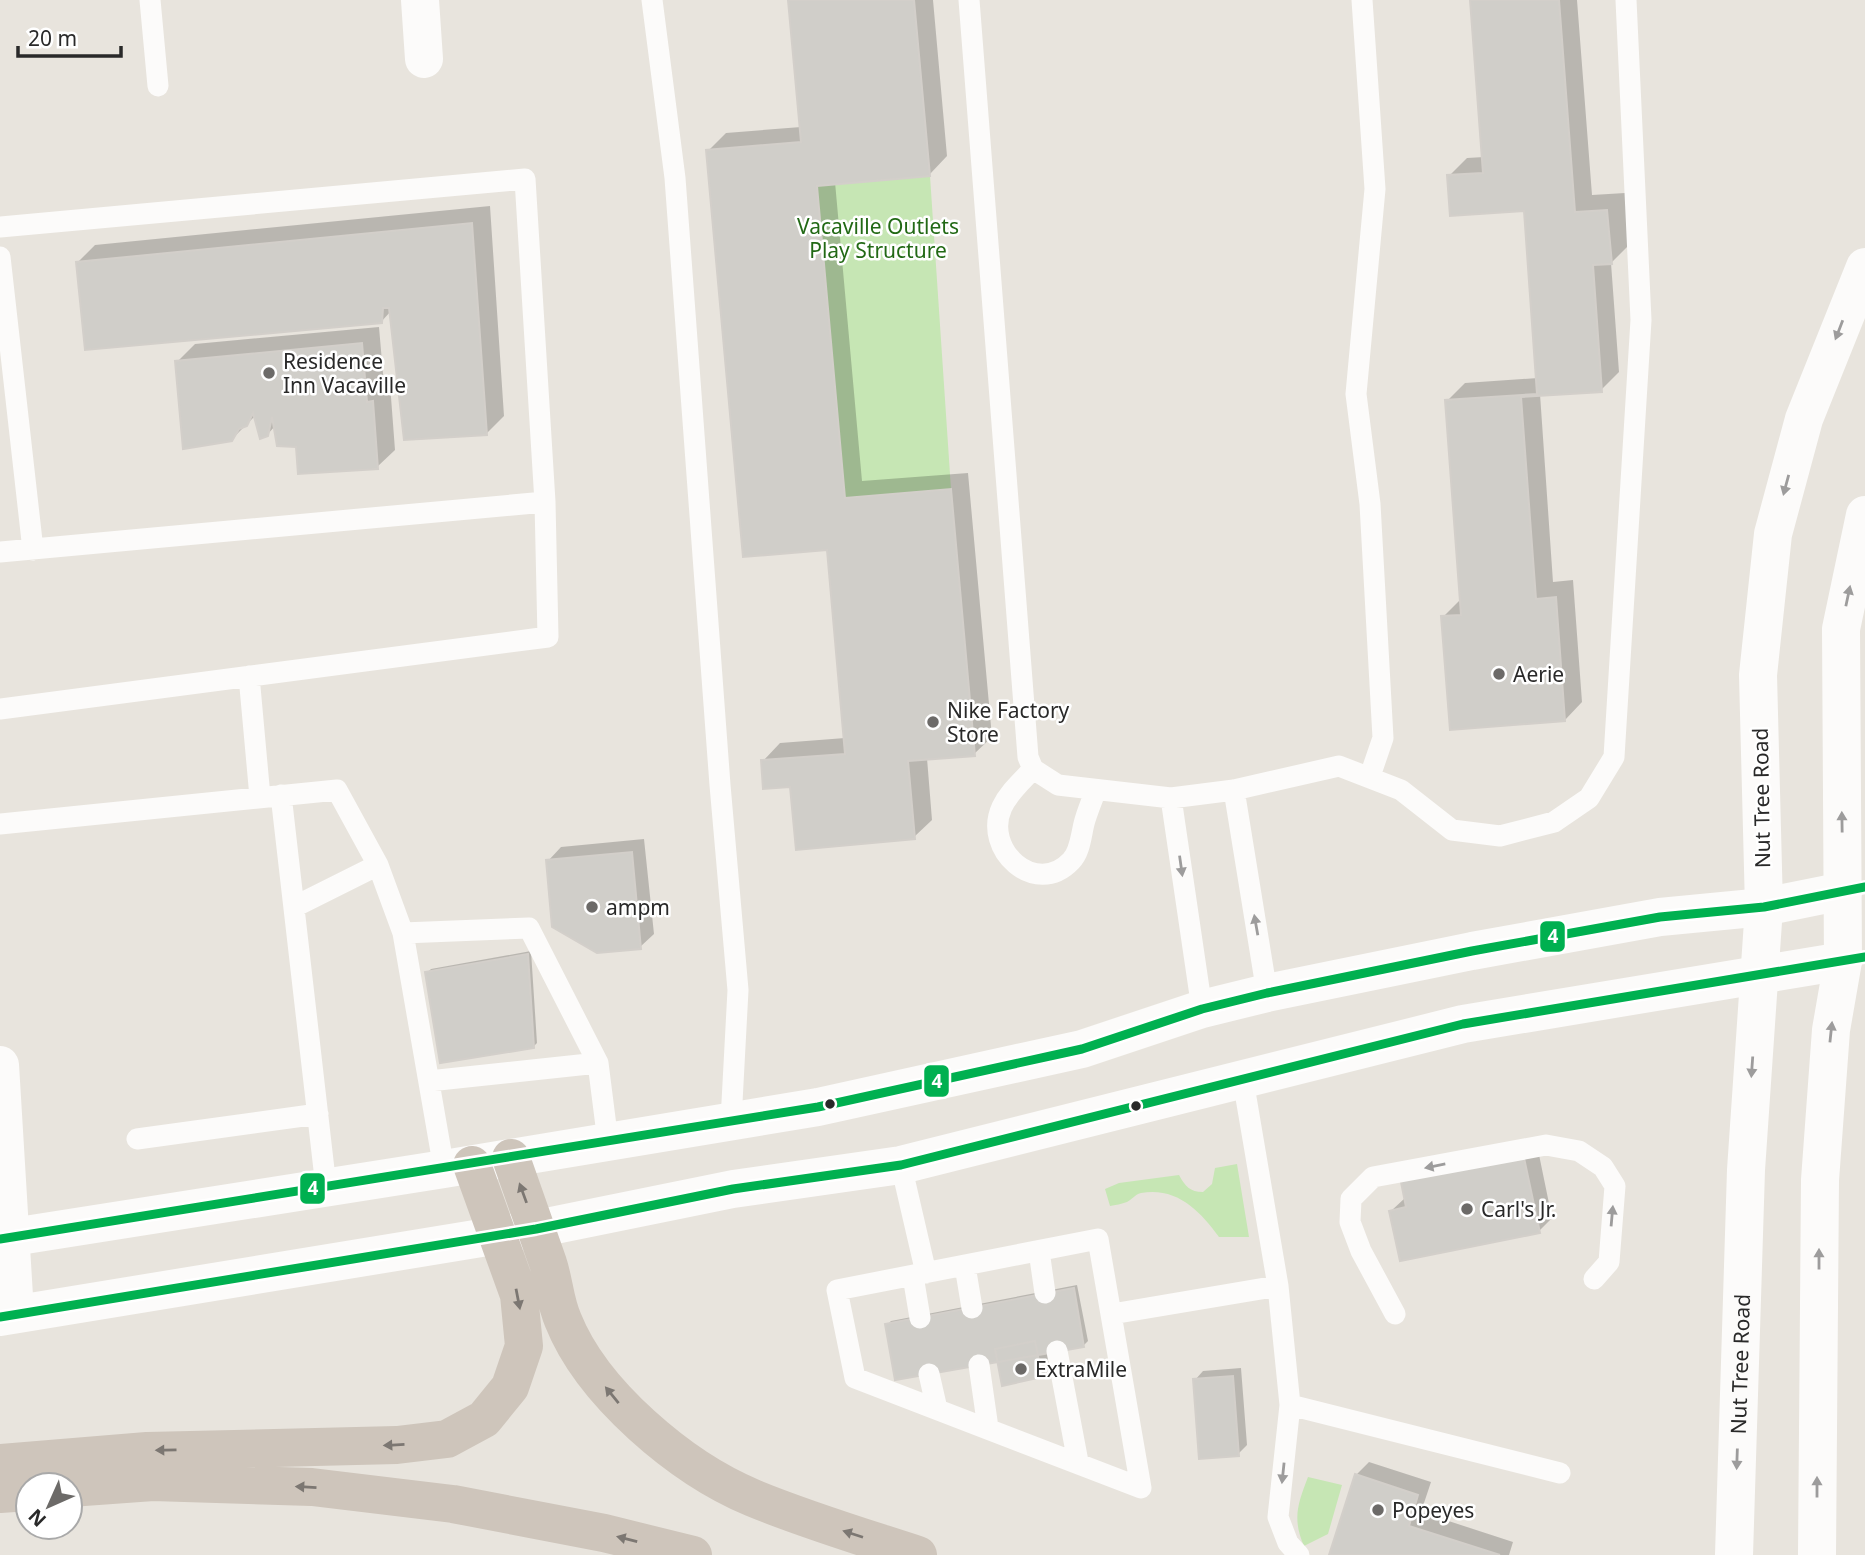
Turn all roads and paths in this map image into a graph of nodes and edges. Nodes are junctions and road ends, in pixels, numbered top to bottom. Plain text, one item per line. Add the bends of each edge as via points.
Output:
1 (150, 0) edge
2 (420, 0) edge
3 (652, 0) edge
4 (969, 0) edge
5 (1362, 0) edge
6 (1626, 0) edge
7 (424, 59) dead end
8 (158, 86) dead end
9 (0, 227) edge
10 (0, 257) edge
11 (1865, 267) edge
12 (545, 502) junction
13 (1865, 515) edge
14 (33, 550) junction
15 (0, 552) edge
16 (249, 676) junction
17 (0, 709) edge
18 (1034, 769) junction
19 (1370, 776) junction
20 (1096, 790) junction
21 (1234, 790) junction
22 (271, 796) junction
23 (1171, 798) junction
24 (0, 824) edge
25 (378, 865) junction
26 (1854, 889) edge
27 (294, 907) junction
28 (1764, 907) junction
29 (403, 933) junction
30 (1854, 959) edge
31 (1758, 975) junction
32 (1267, 993) junction
33 (1202, 1009) junction
34 (598, 1063) junction
35 (0, 1065) edge
36 (1244, 1080) junction
37 (429, 1081) junction
38 (318, 1114) junction
39 (731, 1121) junction
40 (137, 1139) dead end
41 (608, 1142) junction
42 (511, 1158) junction
43 (901, 1165) junction
44 (458, 1167) junction
45 (326, 1187) junction
46 (536, 1229) junction
47 (496, 1235) junction
48 (5, 1237) edge
49 (1038, 1251) junction
50 (965, 1266) junction
51 (919, 1275) junction
52 (1594, 1279) dead end
53 (1278, 1286) junction
54 (1045, 1293) dead end
55 (972, 1308) dead end
56 (1112, 1314) junction
57 (1395, 1314) dead end
58 (8, 1315) edge
59 (920, 1318) dead end
60 (1057, 1352) dead end
61 (979, 1365) dead end
62 (929, 1374) dead end
63 (1290, 1405) junction
64 (937, 1409) junction
65 (988, 1428) junction
66 (1078, 1462) junction
67 (0, 1463) edge
68 (1560, 1473) dead end
69 (84, 1487) edge
70 (693, 1555) edge
71 (918, 1555) edge
72 (1299, 1555) edge
73 (1734, 1555) edge
74 (1816, 1555) edge

1 - 8 lane
2 - 7 main road
3 - 39 lane via 675,178 738,990
4 - 18 lane via 1028,757
5 - 19 lane via 1375,190 1356,394 1370,504 1383,738
6 - 19 lane via 1641,320 1615,757 1589,798 1554,822 1500,836 1452,830 1401,790
9 - 12 lane via 525,179
10 - 14 lane
11 -> 28 main road, Nut Tree Road via 1804,419 1773,534 1758,675
12 - 14 lane
12 - 16 lane via 548,637
26 -> 13 main road via 1841,629
14 - 15 lane
16 - 17 lane
16 - 22 lane
18 - 20 lane via 1058,785
18 - 20 lane via 1013,790 997,820 1000,846 1022,869 1049,873 1071,861
19 - 21 lane via 1339,766
20 - 23 lane
21 - 23 lane
32 -> 21 lane
22 - 24 lane
22 - 25 lane via 337,790
22 - 27 lane
23 -> 33 lane
25 - 27 lane
25 - 29 lane
26 - 28 main road
26 - 30 main road
27 - 38 lane
28 - 31 main road, Nut Tree Road
28 - 32 main road via 1646,920
29 - 34 lane via 529,928
29 - 37 lane
30 - 31 main road
74 -> 30 main road via 1820,1180 1831,1030
31 - 36 main road via 1463,1024
31 -> 73 main road, Nut Tree Road via 1746,1170
32 - 33 main road
33 - 39 main road via 1082,1049
34 - 37 lane
34 - 41 lane
35 - 48 main road
36 - 43 main road
36 - 53 lane
37 - 44 lane
38 - 40 lane
38 - 45 lane
39 - 41 main road
41 - 42 main road
42 - 44 main road
46 -> 42 highway
43 - 46 main road via 733,1189
43 - 51 lane
44 - 45 main road
44 - 47 highway
45 - 48 main road
46 - 47 main road
71 -> 46 highway via 751,1497 661,1442 619,1403 590,1367 563,1320
47 - 58 main road
47 -> 67 highway via 519,1296 524,1346 510,1387 484,1419 447,1439 397,1445 147,1451
48 - 58 main road
49 - 50 lane
49 - 54 lane
49 - 56 lane via 1098,1240
50 - 51 lane
50 - 55 lane
51 - 59 lane
51 - 64 lane via 837,1290 855,1378
52 -> 57 lane via 1608,1262 1615,1185 1603,1167 1579,1151 1546,1144 1373,1177 1351,1199 1350,1222 1361,1251
53 - 56 lane
53 - 63 lane
56 - 66 lane via 1141,1488
60 - 66 lane
61 - 65 lane
62 - 64 lane
63 - 68 lane
63 -> 72 lane via 1278,1517 1288,1543
64 - 65 lane
65 - 66 lane
70 -> 69 highway via 453,1504 312,1487 153,1482

